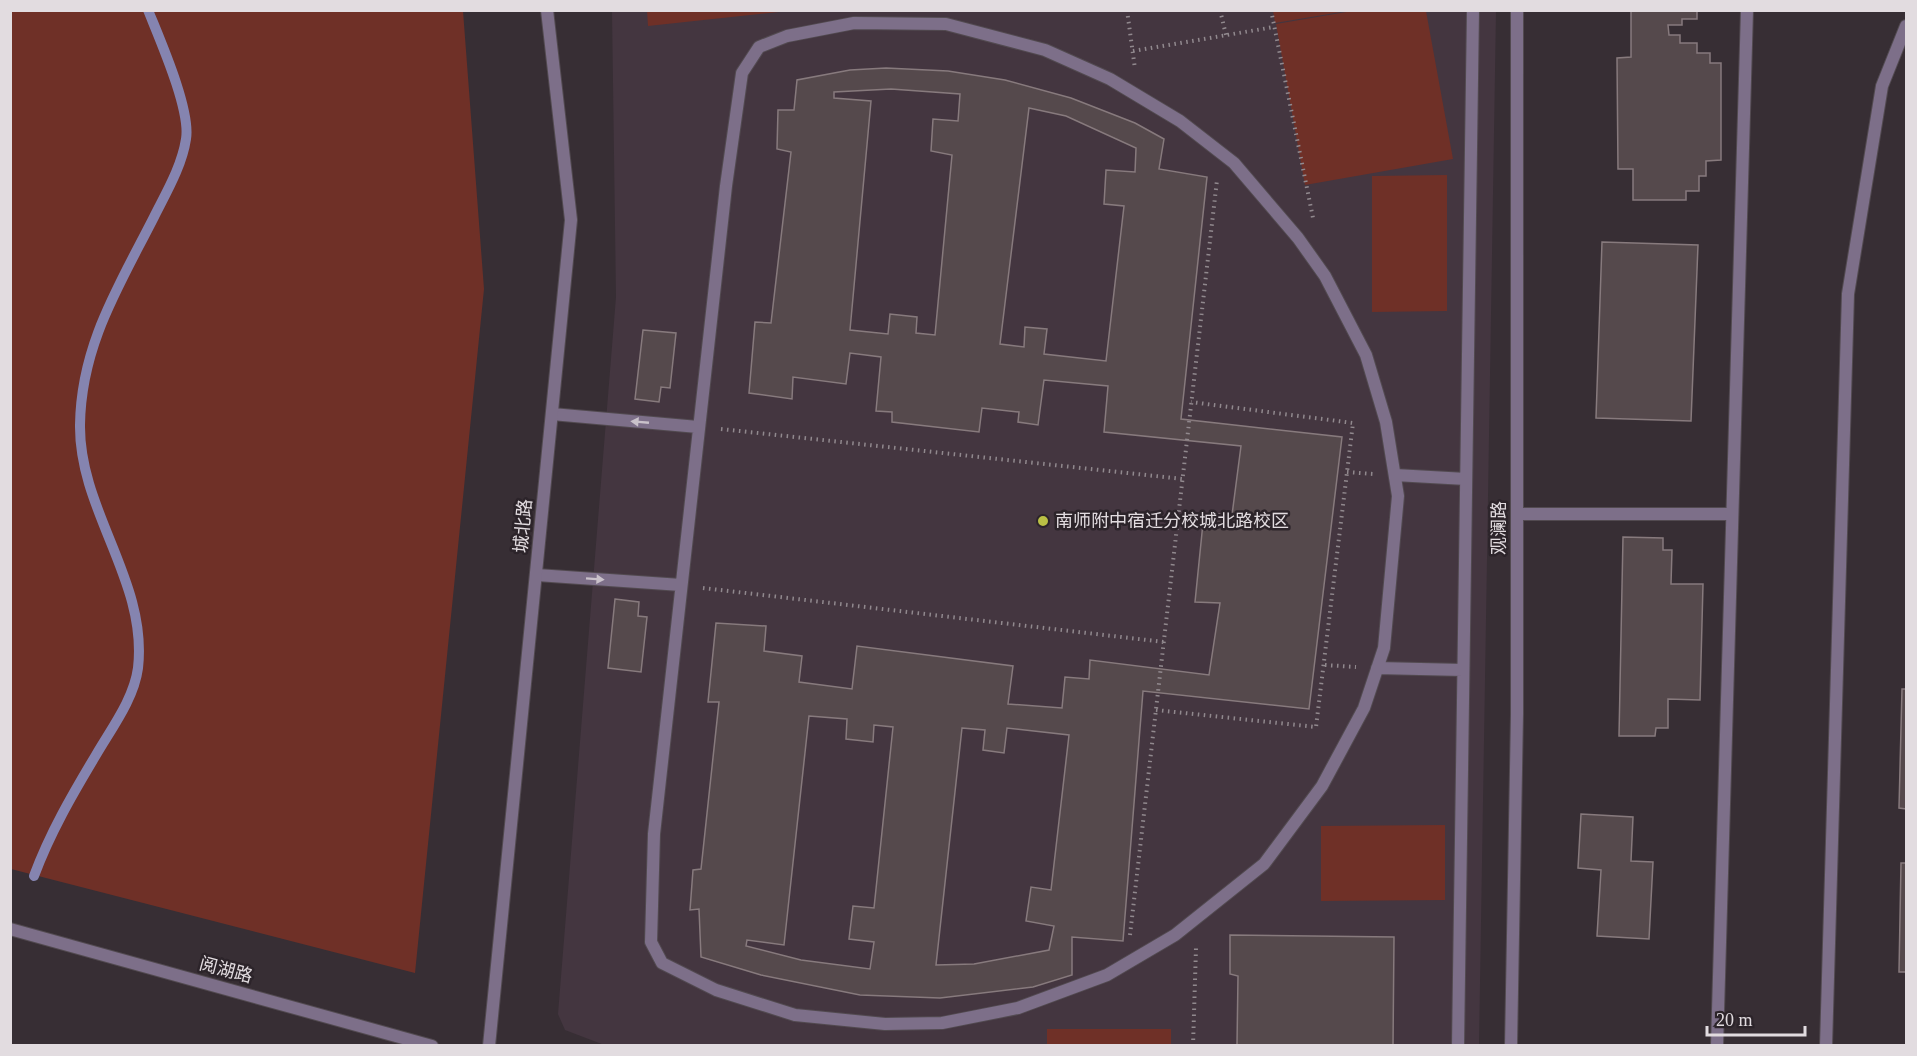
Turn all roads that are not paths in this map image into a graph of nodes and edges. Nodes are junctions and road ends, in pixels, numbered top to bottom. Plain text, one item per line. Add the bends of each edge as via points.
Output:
1 (547, 10) edge
2 (1473, 10) edge
3 (1517, 10) edge
4 (1747, 10) edge
5 (1906, 26) edge
6 (552, 414) junction
7 (698, 427) junction
8 (1395, 475) junction
9 (1466, 479) junction
10 (1517, 514) junction
11 (1732, 514) junction
12 (537, 575) junction
13 (681, 585) junction
14 (1377, 668) junction
15 (1463, 670) junction
16 (10, 929) edge
17 (432, 1046) edge
18 (489, 1046) edge
19 (1458, 1046) edge
20 (1511, 1046) edge
21 (1717, 1046) edge
22 (1826, 1046) edge

1 - 6 street, 城北路 via 571,220
2 - 9 street
3 - 10 street, 观澜路
4 - 11 street
5 - 22 street via 1882,86 1848,294
7 -> 6 street
6 - 12 street, 城北路
7 - 8 street via 742,73 759,46 787,36 854,24 946,24 1046,50 1110,79 1180,121 1234,163 1325,276 1366,355 1386,422
7 - 13 street
8 - 9 street
8 - 14 street via 1398,496 1384,648
9 - 15 street
10 - 11 street
10 - 20 street, 观澜路
11 - 21 street
12 -> 13 street
12 - 18 street, 城北路
13 - 14 street via 654,834 651,942 662,963 716,990 795,1015 885,1024 942,1023 1018,1008 1107,975 1175,935 1264,864 1322,786 1364,708
14 - 15 street
15 - 19 street
16 - 17 street, 阅湖路

